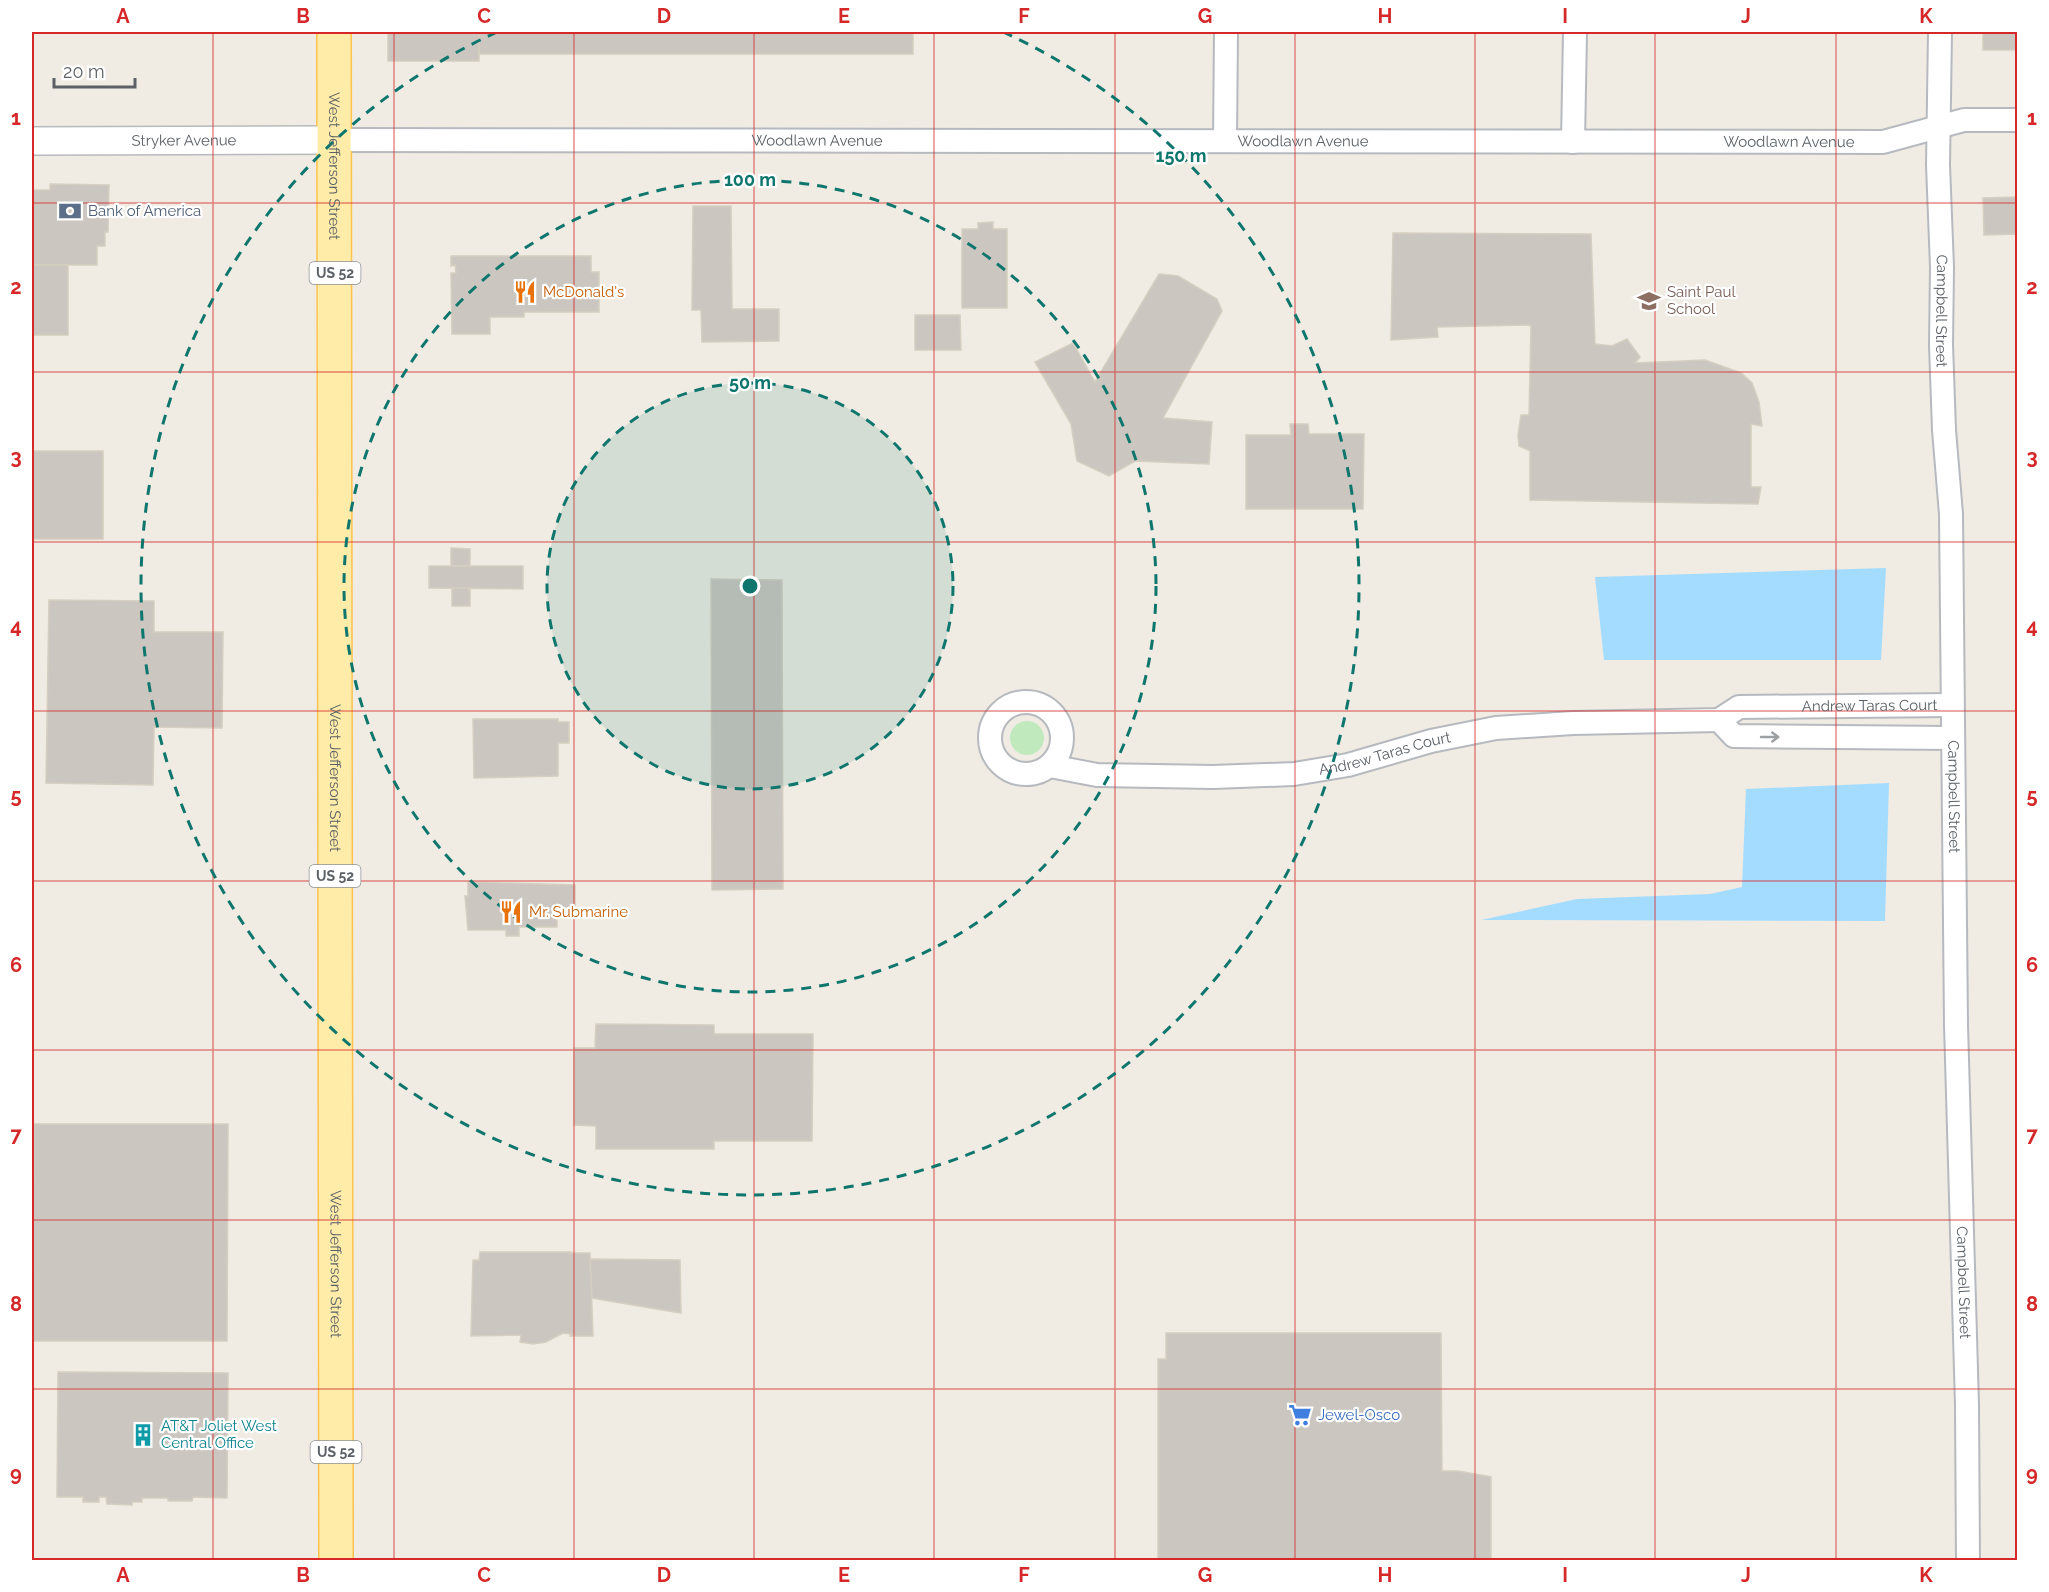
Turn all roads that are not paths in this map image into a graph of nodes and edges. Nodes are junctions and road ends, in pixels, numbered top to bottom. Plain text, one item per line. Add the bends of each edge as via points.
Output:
1 (334, 32) edge
2 (1226, 32) edge
3 (1575, 32) edge
4 (1940, 32) edge
5 (2018, 120) edge
6 (1938, 127) junction
7 (334, 140) junction
8 (1225, 140) junction
9 (32, 141) edge
10 (1573, 142) junction
11 (1952, 705) junction
12 (1719, 720) junction
13 (1952, 738) junction
14 (1050, 766) dead end
15 (336, 1560) edge
16 (1968, 1560) edge

1 - 7 main road, West Jefferson Street / US 52
2 - 8 street
3 - 10 street
4 - 6 street, Campbell Street
5 - 6 street, Woodlawn Avenue via 1964,120
6 - 10 street, Woodlawn Avenue via 1883,142
6 - 11 street, Campbell Street via 1944,430 1951,524
7 - 8 street, Woodlawn Avenue
7 - 9 street, Stryker Avenue
7 - 15 main road, West Jefferson Street / US 52
8 - 10 street, Woodlawn Avenue
11 - 12 street, Andrew Taras Court via 1739,707
11 - 13 street, Campbell Street
12 -> 13 street, Andrew Taras Court via 1734,736
12 - 14 street, Andrew Taras Court via 1496,728 1431,741 1348,765 1256,777 1097,775
13 - 16 street, Campbell Street

